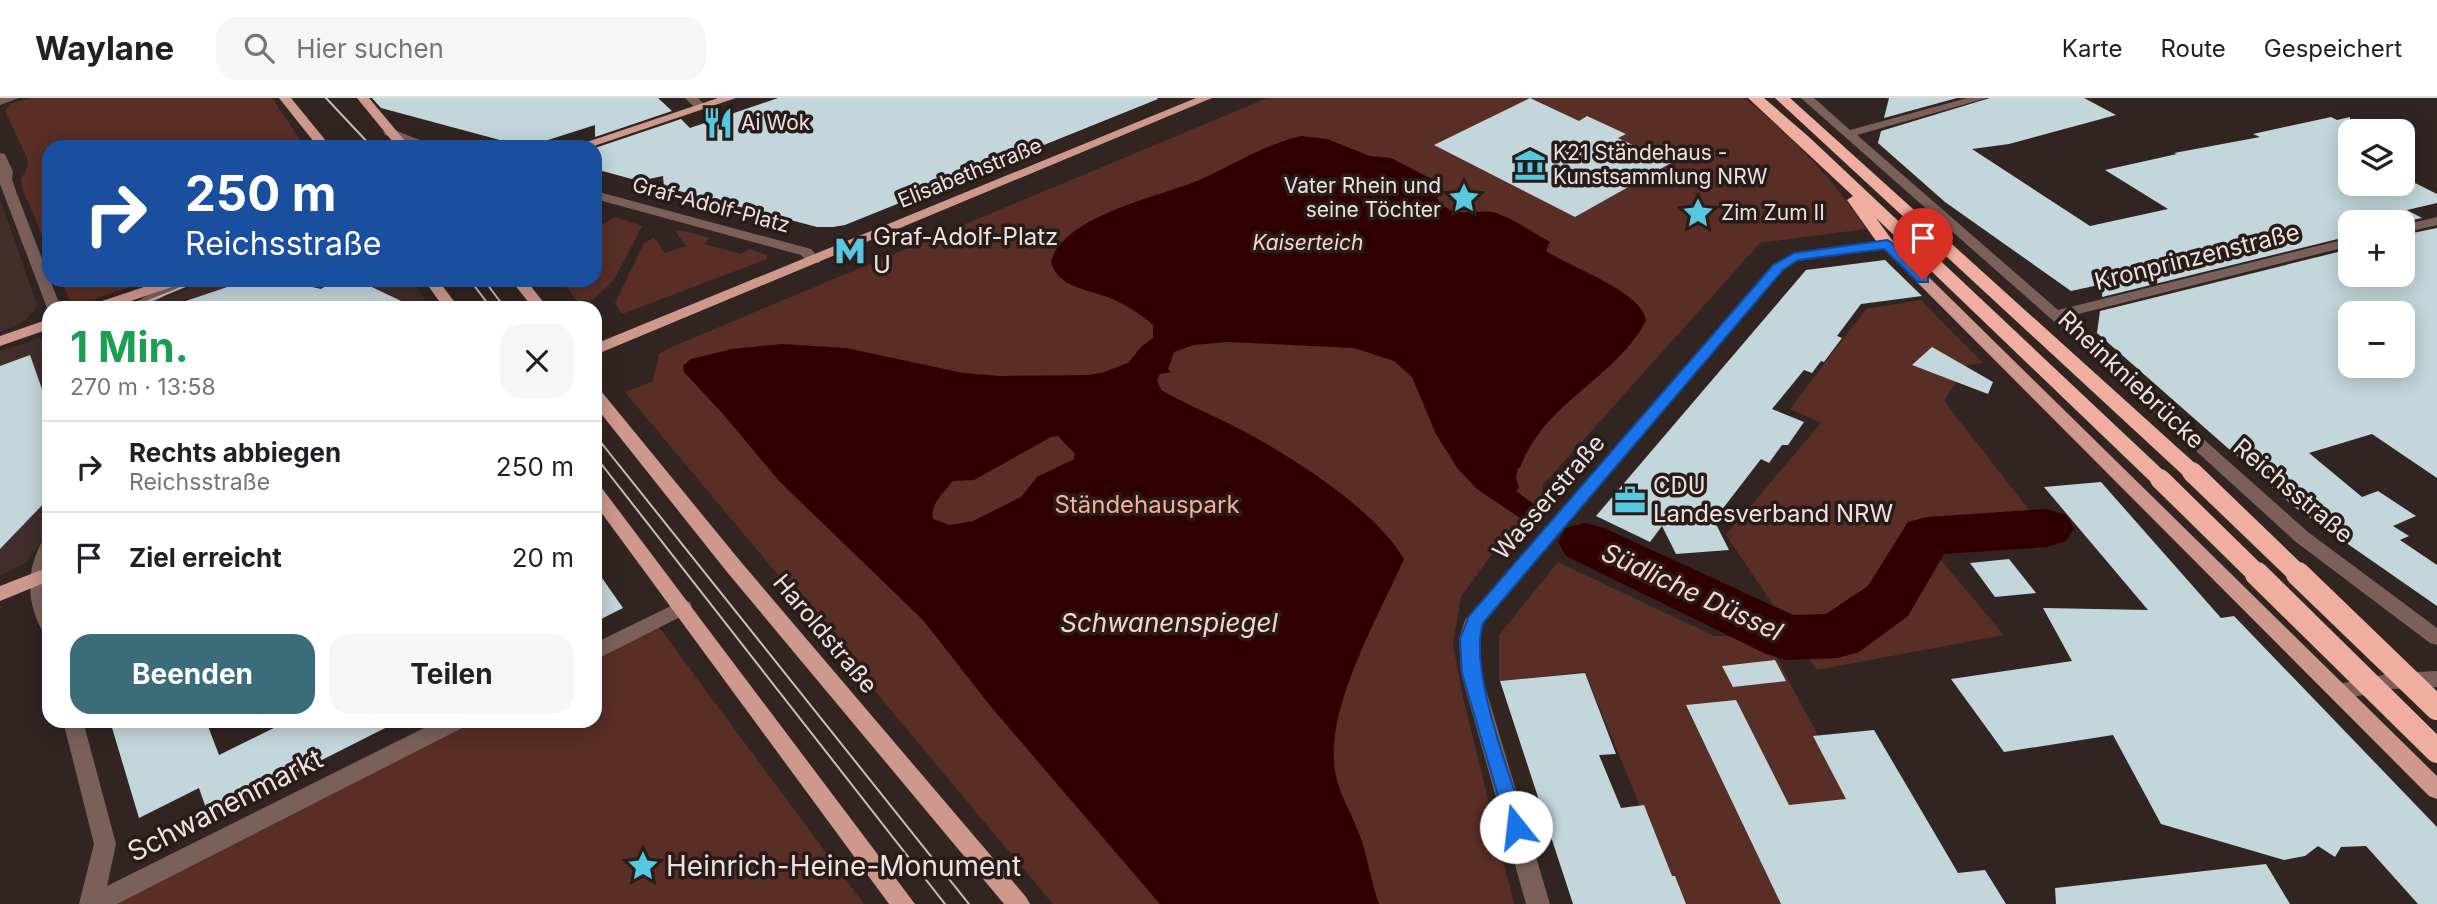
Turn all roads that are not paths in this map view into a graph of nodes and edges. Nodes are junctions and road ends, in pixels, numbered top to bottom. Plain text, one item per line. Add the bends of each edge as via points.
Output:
1 (13, 98) edge
2 (285, 98) edge
3 (363, 98) edge
4 (730, 98) edge
5 (1206, 98) edge
6 (1755, 98) edge
7 (1782, 98) edge
8 (1807, 98) edge
9 (1981, 98) edge
10 (0, 101) edge
11 (696, 103) edge
12 (389, 132) junction
13 (1848, 134) junction
14 (319, 140) edge
15 (397, 140) edge
16 (409, 140) edge
17 (597, 140) edge
18 (0, 157) edge
19 (2, 180) edge
20 (1847, 182) junction
21 (602, 197) edge
22 (2437, 221) edge
23 (2415, 226) edge
24 (1887, 244) junction
25 (2338, 245) edge
26 (814, 260) junction
27 (42, 278) edge
28 (157, 287) edge
29 (172, 287) edge
30 (524, 287) edge
31 (116, 301) edge
32 (146, 301) edge
33 (535, 301) edge
34 (2054, 315) junction
35 (42, 326) edge
36 (0, 341) edge
37 (602, 347) edge
38 (602, 405) edge
39 (602, 500) edge
40 (42, 576) edge
41 (0, 594) edge
42 (683, 607) junction
43 (2437, 638) edge
44 (602, 648) edge
45 (2437, 679) edge
46 (2339, 692) junction
47 (2437, 708) edge
48 (75, 728) edge
49 (443, 728) edge
50 (2437, 751) edge
51 (2437, 790) edge
52 (92, 904) edge
53 (904, 904) edge
54 (1018, 904) edge
55 (1538, 904) edge

1 - 10 street
2 - 14 main road
3 - 12 main road
4 - 11 main road
5 - 26 main road, Elisabethstraße
6 - 20 highway
7 - 47 highway, Rheinkniebrücke, bridge via 2192,472
8 - 13 street, Reichsstraße
9 - 13 street
11 - 17 main road
12 - 15 main road
12 - 16 street
13 - 34 street, Reichsstraße
18 - 19 street via 7,172
19 - 27 street
20 - 24 highway via 1854,200
20 - 50 highway, Rheinkniebrücke, bridge
21 - 26 street, Graf-Adolf-Platz via 806,252
22 - 23 street
24 - 46 main road
24 - 55 street, Wasserstraße via 1794,257 1767,278 1475,620 1469,639 1471,673
25 - 34 street, Kronprinzenstraße
26 - 37 main road, Elisabethstraße
28 - 31 main road
29 - 32 street
30 - 33 main road
34 - 43 street, Reichsstraße via 2302,537
35 - 36 main road
38 - 54 main road, Haroldstraße
39 - 42 main road
40 - 41 main road
42 - 44 street
42 - 53 main road
45 - 46 street via 2392,681
46 - 51 main road
48 - 52 street via 104,844
49 - 52 street, Schwanenmarkt

